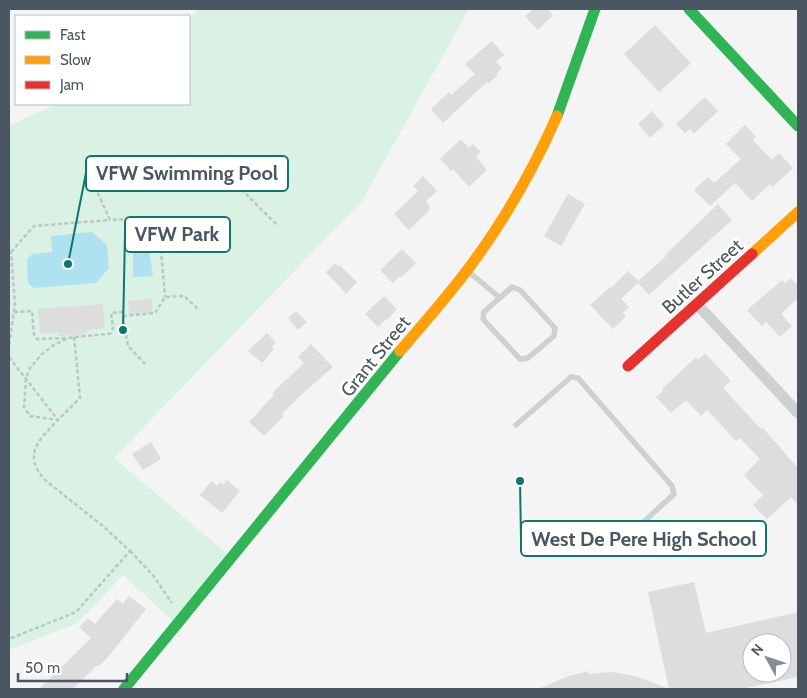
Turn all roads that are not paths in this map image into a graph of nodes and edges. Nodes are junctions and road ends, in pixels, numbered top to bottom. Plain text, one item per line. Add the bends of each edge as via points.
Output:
1 (595, 9) edge
2 (689, 9) edge
3 (798, 126) edge
4 (798, 212) edge
5 (467, 270) junction
6 (500, 298) junction
7 (697, 304) junction
8 (628, 366) dead end
9 (798, 413) edge
10 (516, 425) dead end
11 (613, 550) dead end
12 (124, 689) edge

1 - 5 street, Grant Street via 556,116 534,164 508,210
2 - 3 street
4 - 7 street, Butler Street
5 - 6 lane
5 - 12 street, Grant Street
6 - 6 lane via 484,312 483,318 520,359 528,358 554,336 555,328 520,290 512,287
7 - 8 street, Butler Street
7 - 9 street
10 - 11 lane via 570,377 578,378 672,486 674,494

